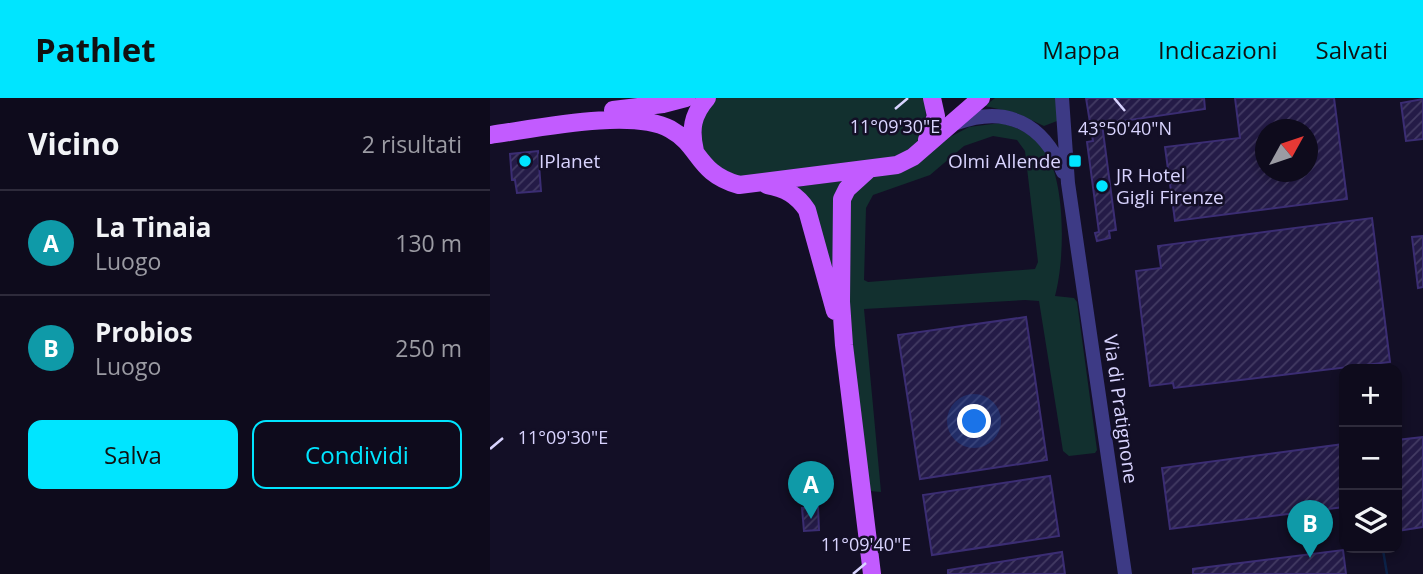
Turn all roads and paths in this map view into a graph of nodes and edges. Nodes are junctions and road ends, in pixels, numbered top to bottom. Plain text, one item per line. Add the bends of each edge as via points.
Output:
1 (686, 98) edge
2 (707, 98) edge
3 (932, 98) edge
4 (981, 98) edge
5 (1062, 98) edge
6 (1063, 121) junction
7 (490, 125) edge
8 (945, 127) junction
9 (1030, 127) junction
10 (490, 135) edge
11 (924, 146) junction
12 (696, 155) junction
13 (869, 169) junction
14 (1068, 183) junction
15 (760, 184) junction
16 (844, 345) junction
17 (1125, 573) edge
18 (872, 574) edge

1 - 7 main road
2 - 12 main road via 692,122
3 - 11 main road via 936,116
4 - 8 main road
5 - 6 street
6 - 9 street via 1048,130
6 - 14 street
8 - 9 street via 975,116 1012,118
8 - 11 main road
9 - 14 street via 1050,146
10 - 12 main road via 642,120 671,129
11 - 13 main road via 897,165
12 - 15 main road via 721,180
13 - 15 main road
13 - 16 main road via 842,199
14 - 17 street, Via di Pratignone
15 - 16 main road via 789,192 807,210
16 - 18 main road

